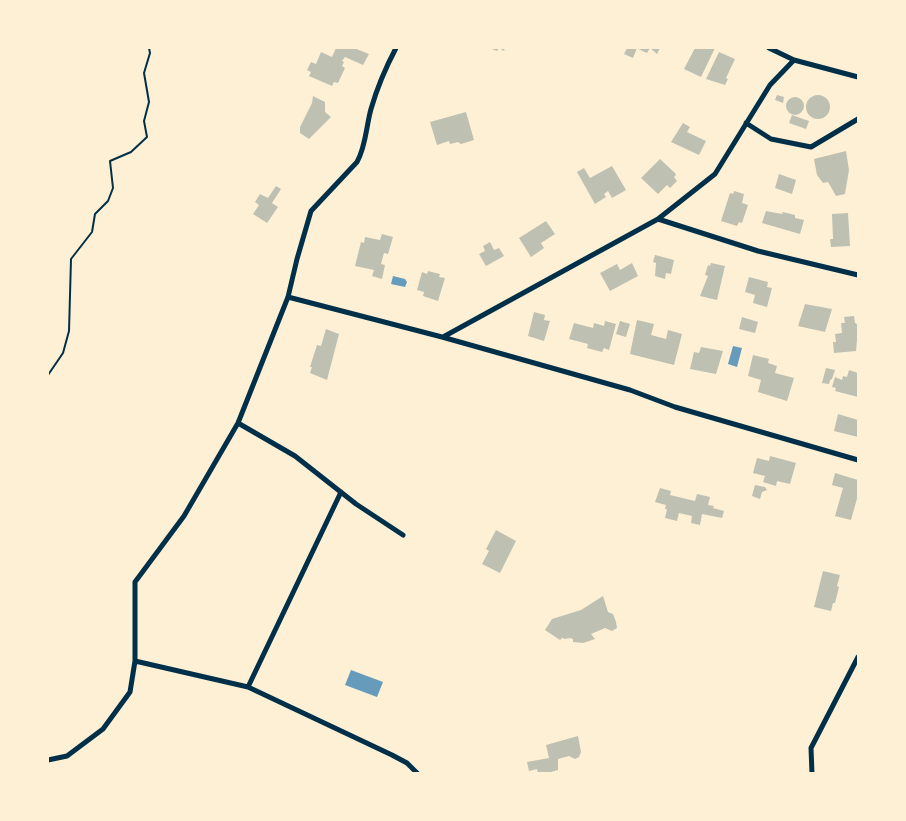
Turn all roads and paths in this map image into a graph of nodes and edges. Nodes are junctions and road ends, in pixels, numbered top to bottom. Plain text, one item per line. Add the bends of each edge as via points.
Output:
1 (149, 48) edge
2 (396, 48) edge
3 (769, 48) edge
4 (794, 60) junction
5 (858, 77) edge
6 (858, 119) edge
7 (746, 122) junction
8 (658, 220) junction
9 (858, 275) edge
10 (288, 297) junction
11 (442, 337) junction
12 (48, 375) edge
13 (238, 423) junction
14 (858, 460) edge
15 (342, 492) junction
16 (403, 536) dead end
17 (858, 657) edge
18 (135, 661) junction
19 (248, 687) junction
20 (48, 760) edge
21 (418, 774) edge
22 (812, 774) edge

1 - 12 path via 144,73 149,102 144,121 147,137 131,152 110,161 113,188 108,201 95,214 92,232 71,259 69,331 63,353
2 - 10 street via 379,85 362,153 311,211
3 - 4 street
4 - 5 street
4 - 7 street via 770,85
6 - 7 street via 811,147 771,139
7 - 8 street via 716,174
8 - 9 street via 758,251
8 - 11 street
10 - 11 street
10 - 13 street
11 - 14 street
13 - 15 street via 295,456
13 - 18 street via 184,516 136,582
15 - 16 street
15 - 19 street
17 - 22 street via 810,748
18 - 19 street
18 - 20 street via 130,692 104,729 68,756
19 - 21 street via 392,755

